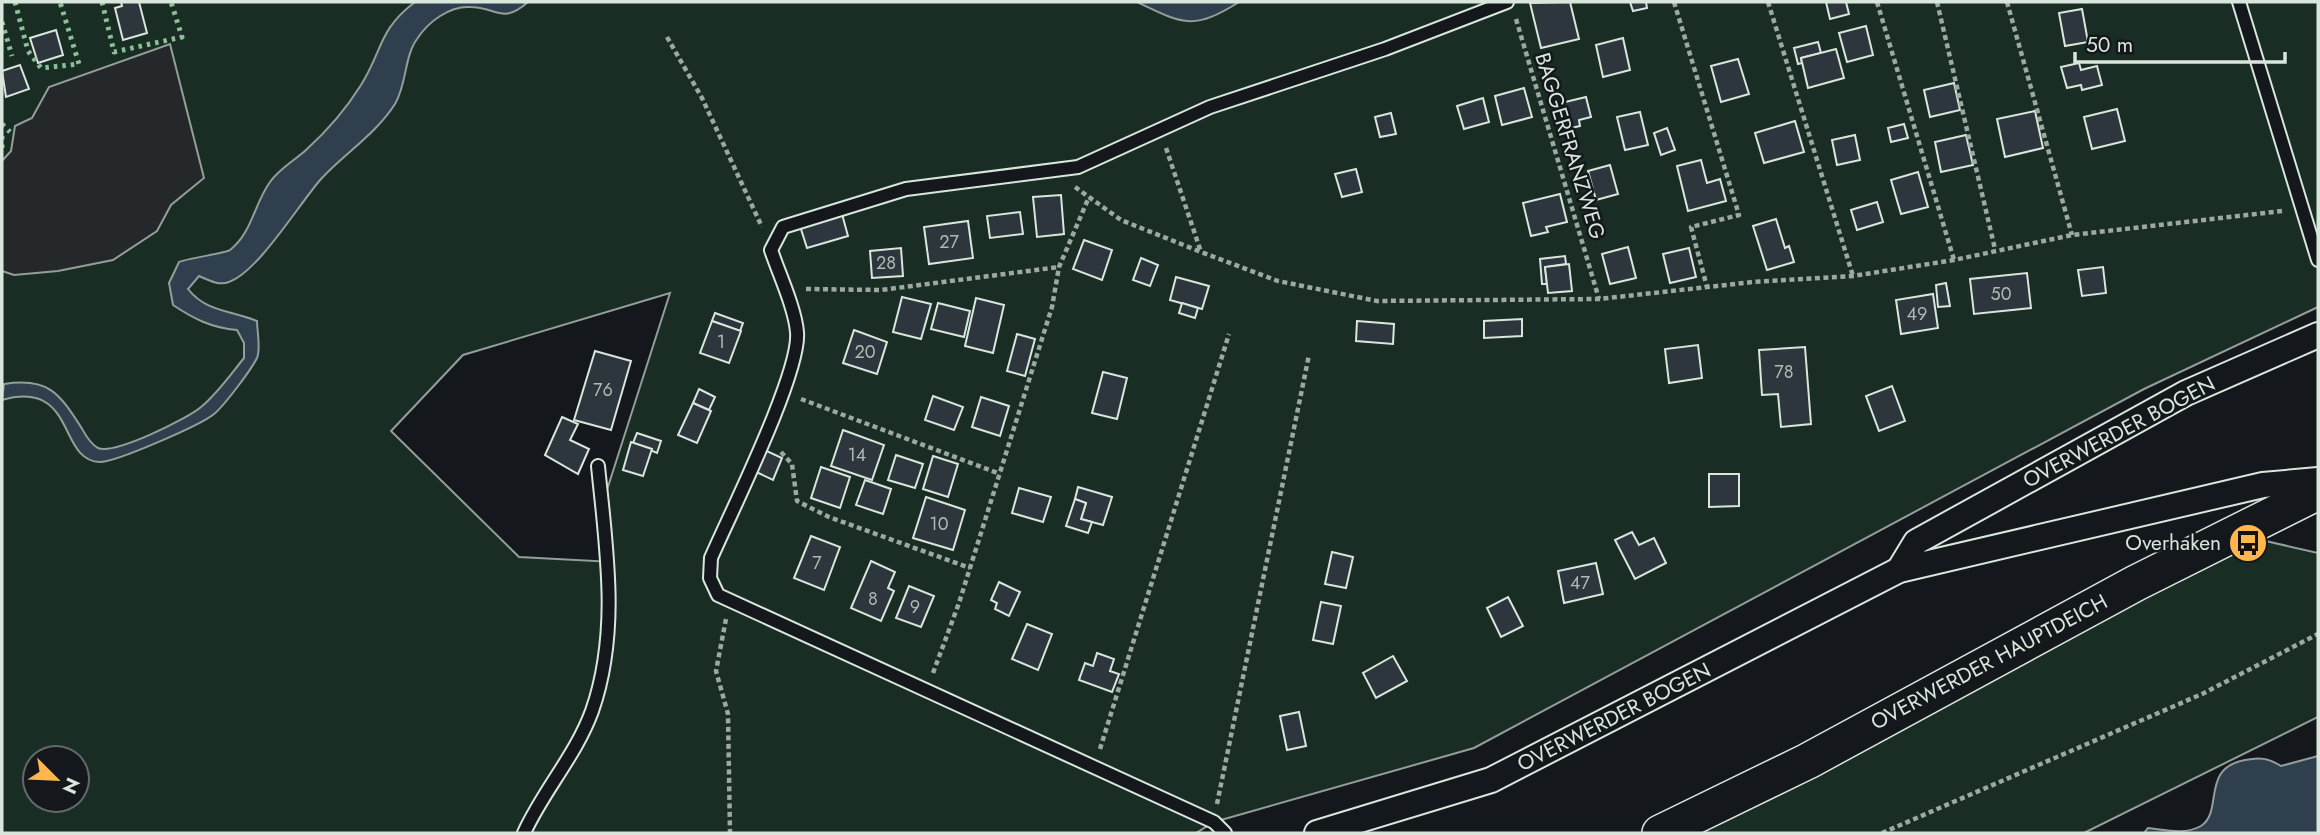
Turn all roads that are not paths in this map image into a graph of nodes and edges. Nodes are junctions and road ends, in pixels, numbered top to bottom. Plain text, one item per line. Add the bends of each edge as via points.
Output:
1 (1507, 2) edge
2 (2239, 2) edge
3 (2318, 260) edge
4 (2318, 335) edge
5 (598, 466) dead end
6 (2318, 480) edge
7 (2318, 492) edge
8 (1899, 570) junction
9 (524, 833) edge
10 (1225, 833) edge
11 (1317, 833) edge
12 (1660, 833) edge

1 - 10 lane via 1385,49 1210,107 1078,167 905,189 783,227 771,250 797,332 782,391 711,558 710,578 718,595 1214,822
2 - 3 lane
4 - 8 street, OVERWERDER BOGEN via 2186,393 1916,542
5 - 9 lane via 610,583 606,657 592,711
6 - 8 street, OVERWERDER BOGEN via 2263,485
7 - 12 street, OVERWERDER HAUPTDEICH via 2136,583 1808,761
8 - 11 street, OVERWERDER BOGEN via 1491,780

